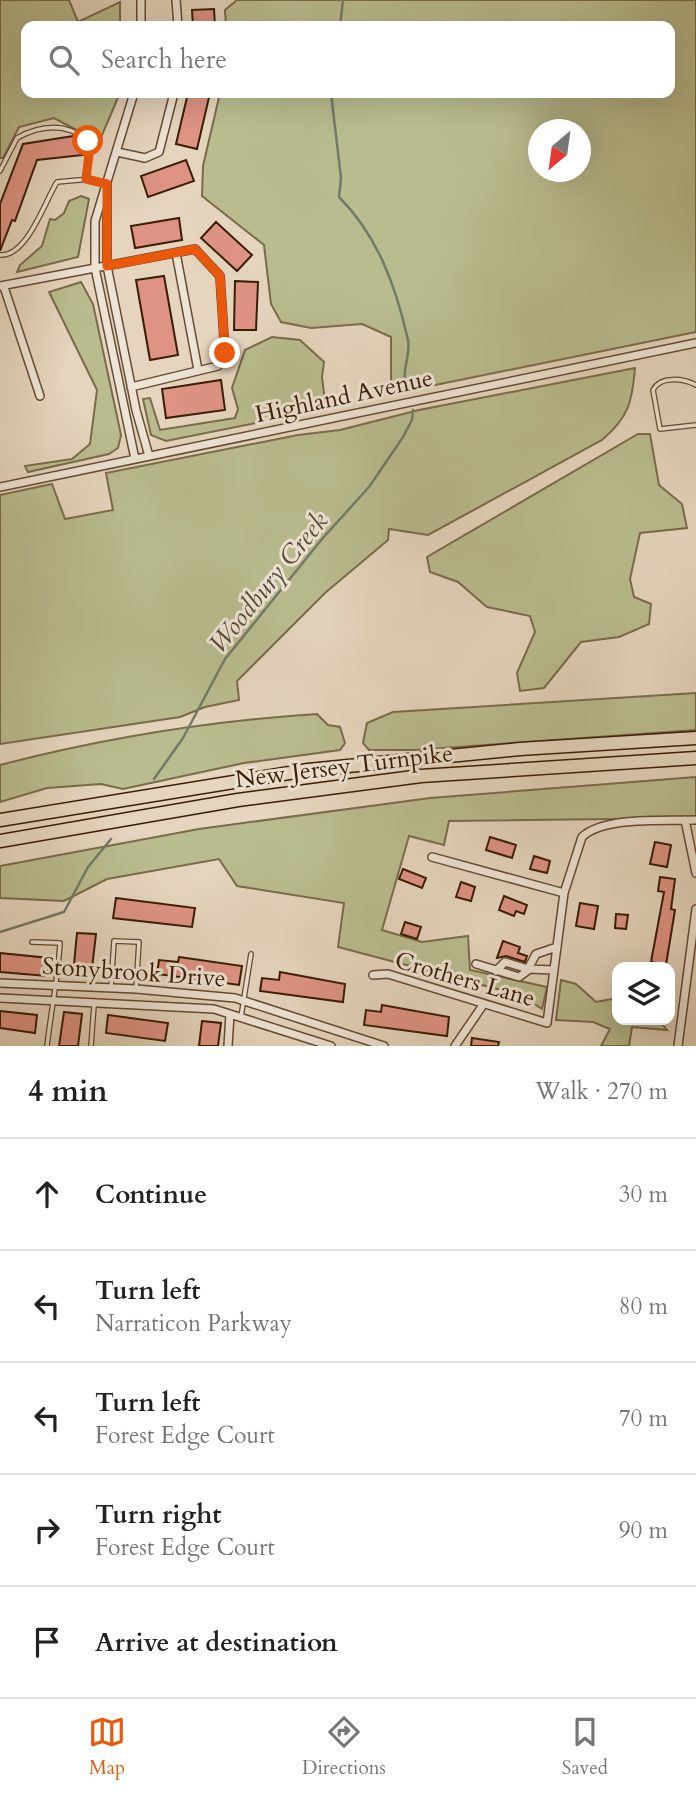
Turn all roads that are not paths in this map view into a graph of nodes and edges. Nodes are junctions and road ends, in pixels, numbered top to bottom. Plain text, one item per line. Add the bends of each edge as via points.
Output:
1 (141, 0) edge
2 (176, 0) edge
3 (141, 21) edge
4 (178, 21) edge
5 (133, 98) edge
6 (173, 98) edge
7 (117, 152) junction
8 (0, 171) edge
9 (86, 179) junction
10 (107, 184) junction
11 (176, 253) junction
12 (0, 255) edge
13 (107, 266) junction
14 (96, 268) junction
15 (2, 286) edge
16 (696, 343) edge
17 (198, 370) junction
18 (696, 385) edge
19 (131, 387) junction
20 (40, 396) dead end
21 (696, 425) edge
22 (149, 456) junction
23 (135, 459) junction
24 (0, 487) edge
25 (696, 738) edge
26 (696, 758) edge
27 (0, 820) edge
28 (685, 820) junction
29 (696, 820) edge
30 (0, 841) edge
31 (432, 857) dead end
32 (696, 873) edge
33 (564, 893) junction
34 (696, 909) edge
35 (32, 942) dead end
36 (557, 947) junction
37 (251, 954) dead end
38 (475, 964) dead end
39 (528, 969) junction
40 (554, 970) junction
41 (373, 975) dead end
42 (0, 983) edge
43 (58, 986) junction
44 (111, 988) junction
45 (136, 989) junction
46 (146, 990) junction
47 (0, 998) edge
48 (52, 1002) junction
49 (246, 1002) junction
50 (94, 1003) junction
51 (483, 1005) junction
52 (145, 1006) junction
53 (230, 1014) junction
54 (242, 1017) junction
55 (47, 1046) edge
56 (91, 1046) edge
57 (228, 1046) edge
58 (331, 1046) edge
59 (384, 1046) edge
60 (455, 1046) edge
61 (678, 1046) edge

1 - 3 street
2 - 4 street
5 - 7 street
6 - 7 street via 159,152 145,158
7 - 10 street
8 - 9 lane via 17,138 47,127 64,128 88,141
9 - 10 lane
9 - 12 lane via 57,182 32,231 17,250
10 - 13 street
10 - 14 street via 95,221
11 - 13 street
11 - 17 street
11 - 17 street via 195,249 220,276 225,353 218,366
13 - 14 street
13 - 19 street
14 - 15 street
14 - 23 street
15 - 20 street
16 - 22 street, Highland Avenue
17 - 19 street
18 - 21 lane via 685,380 663,381 653,390 660,429
19 - 22 street
22 - 23 street, Highland Avenue
23 - 24 street, Highland Avenue
25 - 27 highway, New Jersey Turnpike via 520,749 308,770
26 - 30 highway, New Jersey Turnpike via 421,776 238,800
28 - 29 street
28 - 32 street
28 - 33 street via 608,824 589,830 582,837
31 - 33 street
33 - 36 street
34 - 61 street
35 - 43 lane via 60,943
36 - 39 street via 536,954
36 - 40 street
37 - 49 lane
38 - 39 street via 496,971 505,962
39 - 40 street
40 - 51 street, Crothers Lane via 547,1023
41 - 51 street, Crothers Lane via 388,974
42 - 43 street, Stonybrook Drive
43 - 44 street, Stonybrook Drive
43 - 48 lane
44 - 45 street, Stonybrook Drive
44 - 45 lane via 114,941 139,942
45 - 46 street, Stonybrook Drive
46 - 49 street, Stonybrook Drive
46 - 52 lane
47 - 48 street, Stonybrook Drive
48 - 50 street, Stonybrook Drive
48 - 55 lane
49 - 54 lane
49 - 59 street, Stonybrook Drive
50 - 52 street, Stonybrook Drive
50 - 56 lane
51 - 60 street
52 - 53 street, Stonybrook Drive
53 - 54 street, Stonybrook Drive
53 - 57 street
54 - 58 street, Stonybrook Drive

